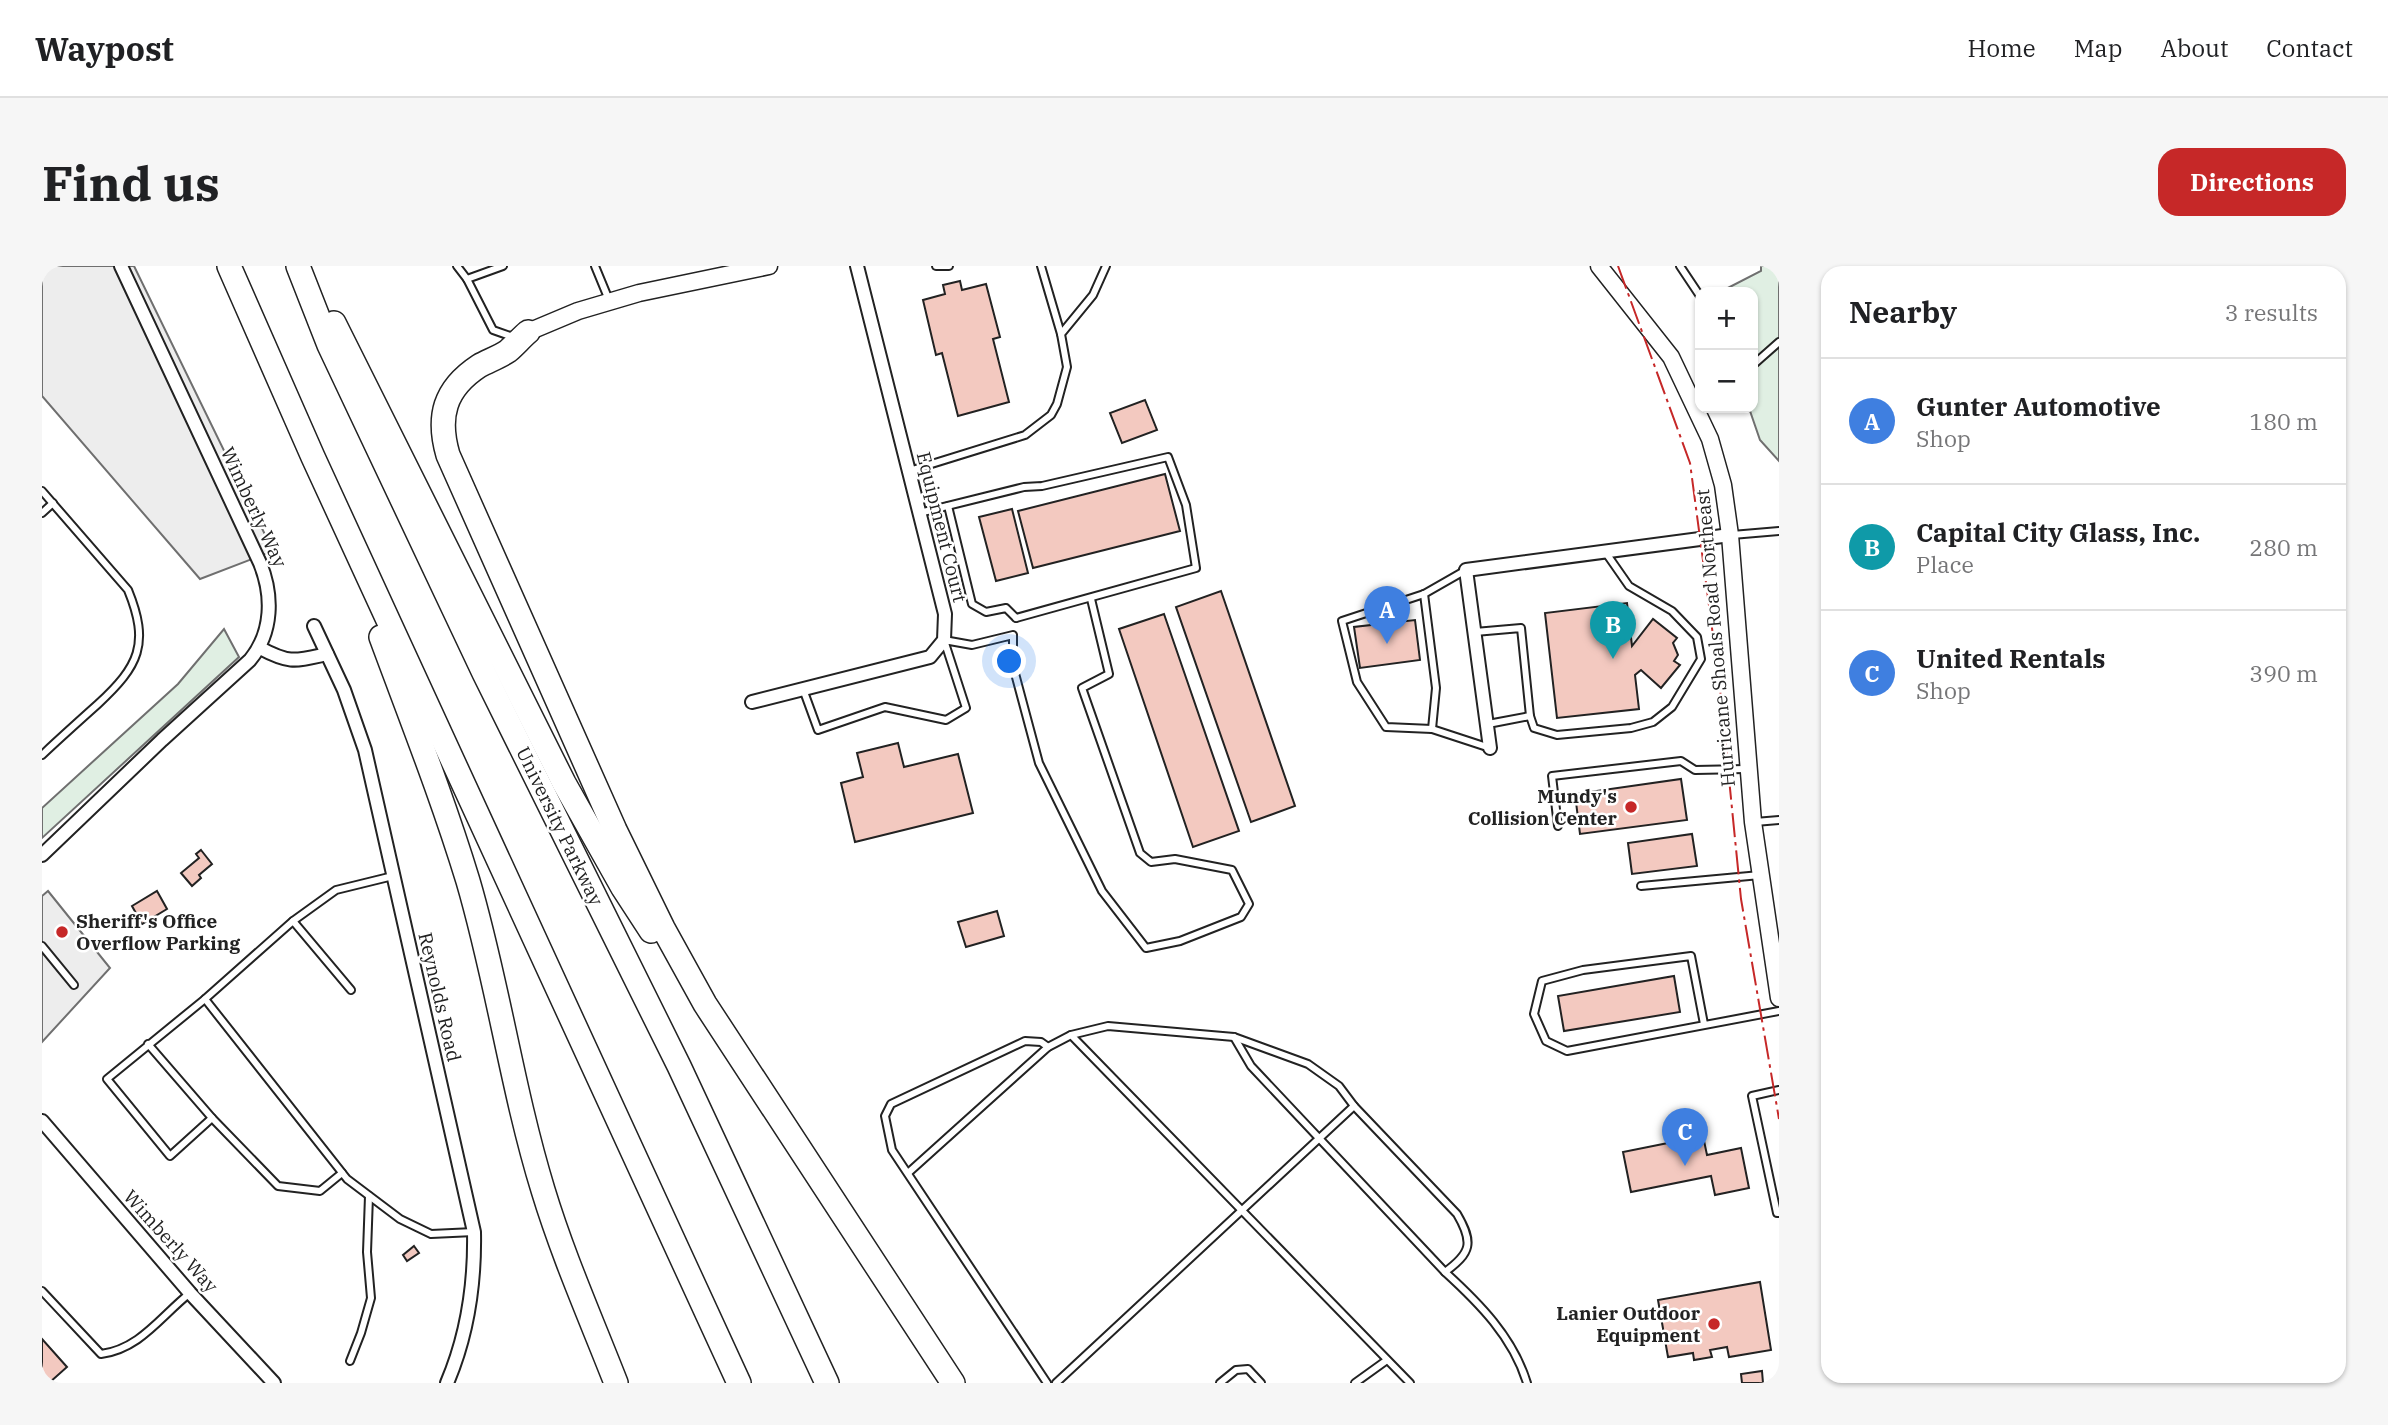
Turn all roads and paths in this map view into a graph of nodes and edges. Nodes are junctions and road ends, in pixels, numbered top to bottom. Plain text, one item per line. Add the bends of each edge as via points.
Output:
1 (121, 266) edge
2 (229, 266) edge
3 (299, 266) edge
4 (457, 266) edge
5 (466, 266) edge
6 (503, 266) edge
7 (595, 266) edge
8 (769, 266) edge
9 (857, 266) edge
10 (936, 266) edge
11 (949, 266) edge
12 (1041, 266) edge
13 (1106, 266) edge
14 (1599, 266) edge
15 (1680, 266) edge
16 (467, 279) junction
17 (1695, 288) edge
18 (609, 302) junction
19 (528, 332) junction
20 (1062, 334) junction
21 (1779, 342) edge
22 (1758, 361) edge
23 (1695, 396) edge
24 (1701, 413) edge
25 (313, 457) junction
26 (909, 471) junction
27 (42, 491) edge
28 (53, 503) junction
29 (948, 506) junction
30 (42, 513) edge
31 (919, 513) junction
32 (1779, 531) edge
33 (1730, 535) junction
34 (1605, 551) junction
35 (1466, 570) junction
36 (1424, 594) junction
37 (1091, 599) junction
38 (1016, 618) junction
39 (314, 626) dead end
40 (1475, 632) junction
41 (1013, 635) junction
42 (944, 640) junction
43 (260, 648) junction
44 (327, 654) junction
45 (803, 689) junction
46 (752, 702) dead end
47 (1530, 716) junction
48 (1488, 724) junction
49 (1432, 729) junction
50 (1490, 748) joint
51 (42, 755) edge
52 (1748, 769) junction
53 (1779, 820) edge
54 (1753, 822) junction
55 (1558, 825) dead end
56 (42, 855) edge
57 (1760, 875) junction
58 (393, 876) junction
59 (1641, 886) dead end
60 (293, 921) junction
61 (42, 946) edge
62 (1776, 961) edge
63 (74, 985) dead end
64 (351, 990) dead end
65 (1779, 998) edge
66 (205, 999) junction
67 (705, 1004) junction
68 (1779, 1011) edge
69 (1704, 1024) junction
70 (1071, 1035) junction
71 (1234, 1037) junction
72 (148, 1044) junction
73 (1048, 1047) junction
74 (1779, 1090) edge
75 (1354, 1106) junction
76 (212, 1118) junction
77 (45, 1130) edge
78 (1320, 1140) junction
79 (342, 1173) junction
80 (908, 1173) junction
81 (369, 1196) junction
82 (1242, 1212) junction
83 (1778, 1213) edge
84 (474, 1233) junction
85 (1445, 1272) junction
86 (42, 1290) edge
87 (190, 1293) junction
88 (1387, 1360) junction
89 (350, 1361) dead end
90 (274, 1383) edge
91 (447, 1383) edge
92 (616, 1383) edge
93 (738, 1383) edge
94 (827, 1383) edge
95 (953, 1383) edge
96 (1047, 1383) edge
97 (1056, 1383) edge
98 (1220, 1383) edge
99 (1261, 1383) edge
100 (1355, 1383) edge
101 (1410, 1383) edge
102 (1527, 1383) edge

1 - 43 street, Wimberly Way via 266,577 270,608
2 - 25 highway
3 - 67 highway via 343,338 564,783 623,888
3 - 94 highway, University Parkway via 346,383 679,1066
4 - 16 lane
5 - 16 lane
6 - 16 lane
7 - 18 lane
8 - 18 street
9 - 26 street, Equipment Court
10 - 11 lane
12 - 20 lane
13 - 20 lane via 1093,295
14 - 23 street, Hurricane Shoals Road Northeast via 1671,357
15 - 17 lane
16 - 19 lane via 493,330 510,336
18 - 19 street
19 - 67 highway via 457,385 444,413 442,434 464,494 615,830
20 - 26 lane via 1068,367 1051,415 1025,435
21 - 22 lane
24 - 33 street, Hurricane Shoals Road Northeast via 1723,485
25 - 92 highway via 446,810 489,958 543,1190
25 - 93 highway
26 - 31 street, Equipment Court
27 - 28 lane
28 - 30 lane
28 - 51 lane via 128,590 139,629 138,648 127,675
29 - 31 lane
29 - 37 lane via 1168,457 1186,505 1196,568
29 - 38 lane via 972,604 986,612 1006,608
31 - 42 street, Equipment Court via 945,614
32 - 33 lane
33 - 34 street
33 - 52 street, Hurricane Shoals Road Northeast
34 - 35 street
34 - 47 lane via 1629,586 1672,611 1696,637 1701,659 1672,707 1653,722 1557,735 1534,728
35 - 36 lane
35 - 40 street
36 - 49 lane via 1436,688
36 - 49 lane via 1342,621 1357,682 1386,727
37 - 38 lane
37 - 41 lane via 1109,674 1082,688 1140,853 1152,862 1175,859 1232,870 1249,904 1241,917 1146,948 1102,891 1039,763 1013,666
38 - 41 lane
39 - 44 street, Reynolds Road
40 - 47 lane via 1521,628
40 - 48 street
41 - 42 lane via 972,645
42 - 45 street via 930,657
42 - 45 lane via 966,708 946,720 885,707 818,730
43 - 44 street via 295,661
43 - 56 street
44 - 58 street, Reynolds Road via 365,750
45 - 46 street
47 - 48 lane
48 - 50 street
49 - 50 lane
52 - 54 street, Hurricane Shoals Road Northeast
52 - 55 lane via 1695,771 1682,761 1552,776
53 - 54 lane
54 - 57 street, Hurricane Shoals Road Northeast
57 - 59 lane
57 - 62 street, Hurricane Shoals Road Northeast
58 - 60 lane via 336,890
58 - 84 street, Reynolds Road
60 - 64 lane
60 - 66 lane
61 - 63 lane
62 - 65 street, Hurricane Shoals Road Northeast
66 - 72 lane
66 - 79 lane
67 - 95 highway
68 - 69 lane
69 - 69 lane via 1567,1051 1546,1041 1534,1014 1542,981 1583,970 1691,956
70 - 71 lane via 1108,1026
70 - 73 lane
70 - 82 lane
71 - 75 lane via 1308,1064 1339,1086
71 - 78 lane via 1251,1066
72 - 76 lane
72 - 76 lane via 107,1079 170,1156
73 - 80 lane
73 - 80 lane via 1025,1041 891,1104 886,1128 892,1150
74 - 83 lane via 1752,1096
75 - 78 lane
75 - 85 lane via 1457,1214 1467,1231 1469,1249
76 - 79 lane via 278,1186 320,1191
77 - 87 street, Wimberly Way
78 - 82 lane
78 - 85 lane
79 - 81 lane
80 - 96 lane
81 - 84 lane via 431,1234
81 - 89 lane via 371,1298
82 - 88 lane
82 - 97 lane
84 - 91 street, Reynolds Road via 471,1293 458,1358
85 - 102 lane via 1478,1302 1504,1336
86 - 87 lane via 101,1354 136,1343
87 - 90 street, Wimberly Way
88 - 100 lane
88 - 101 lane
98 - 99 lane via 1236,1370 1248,1369

